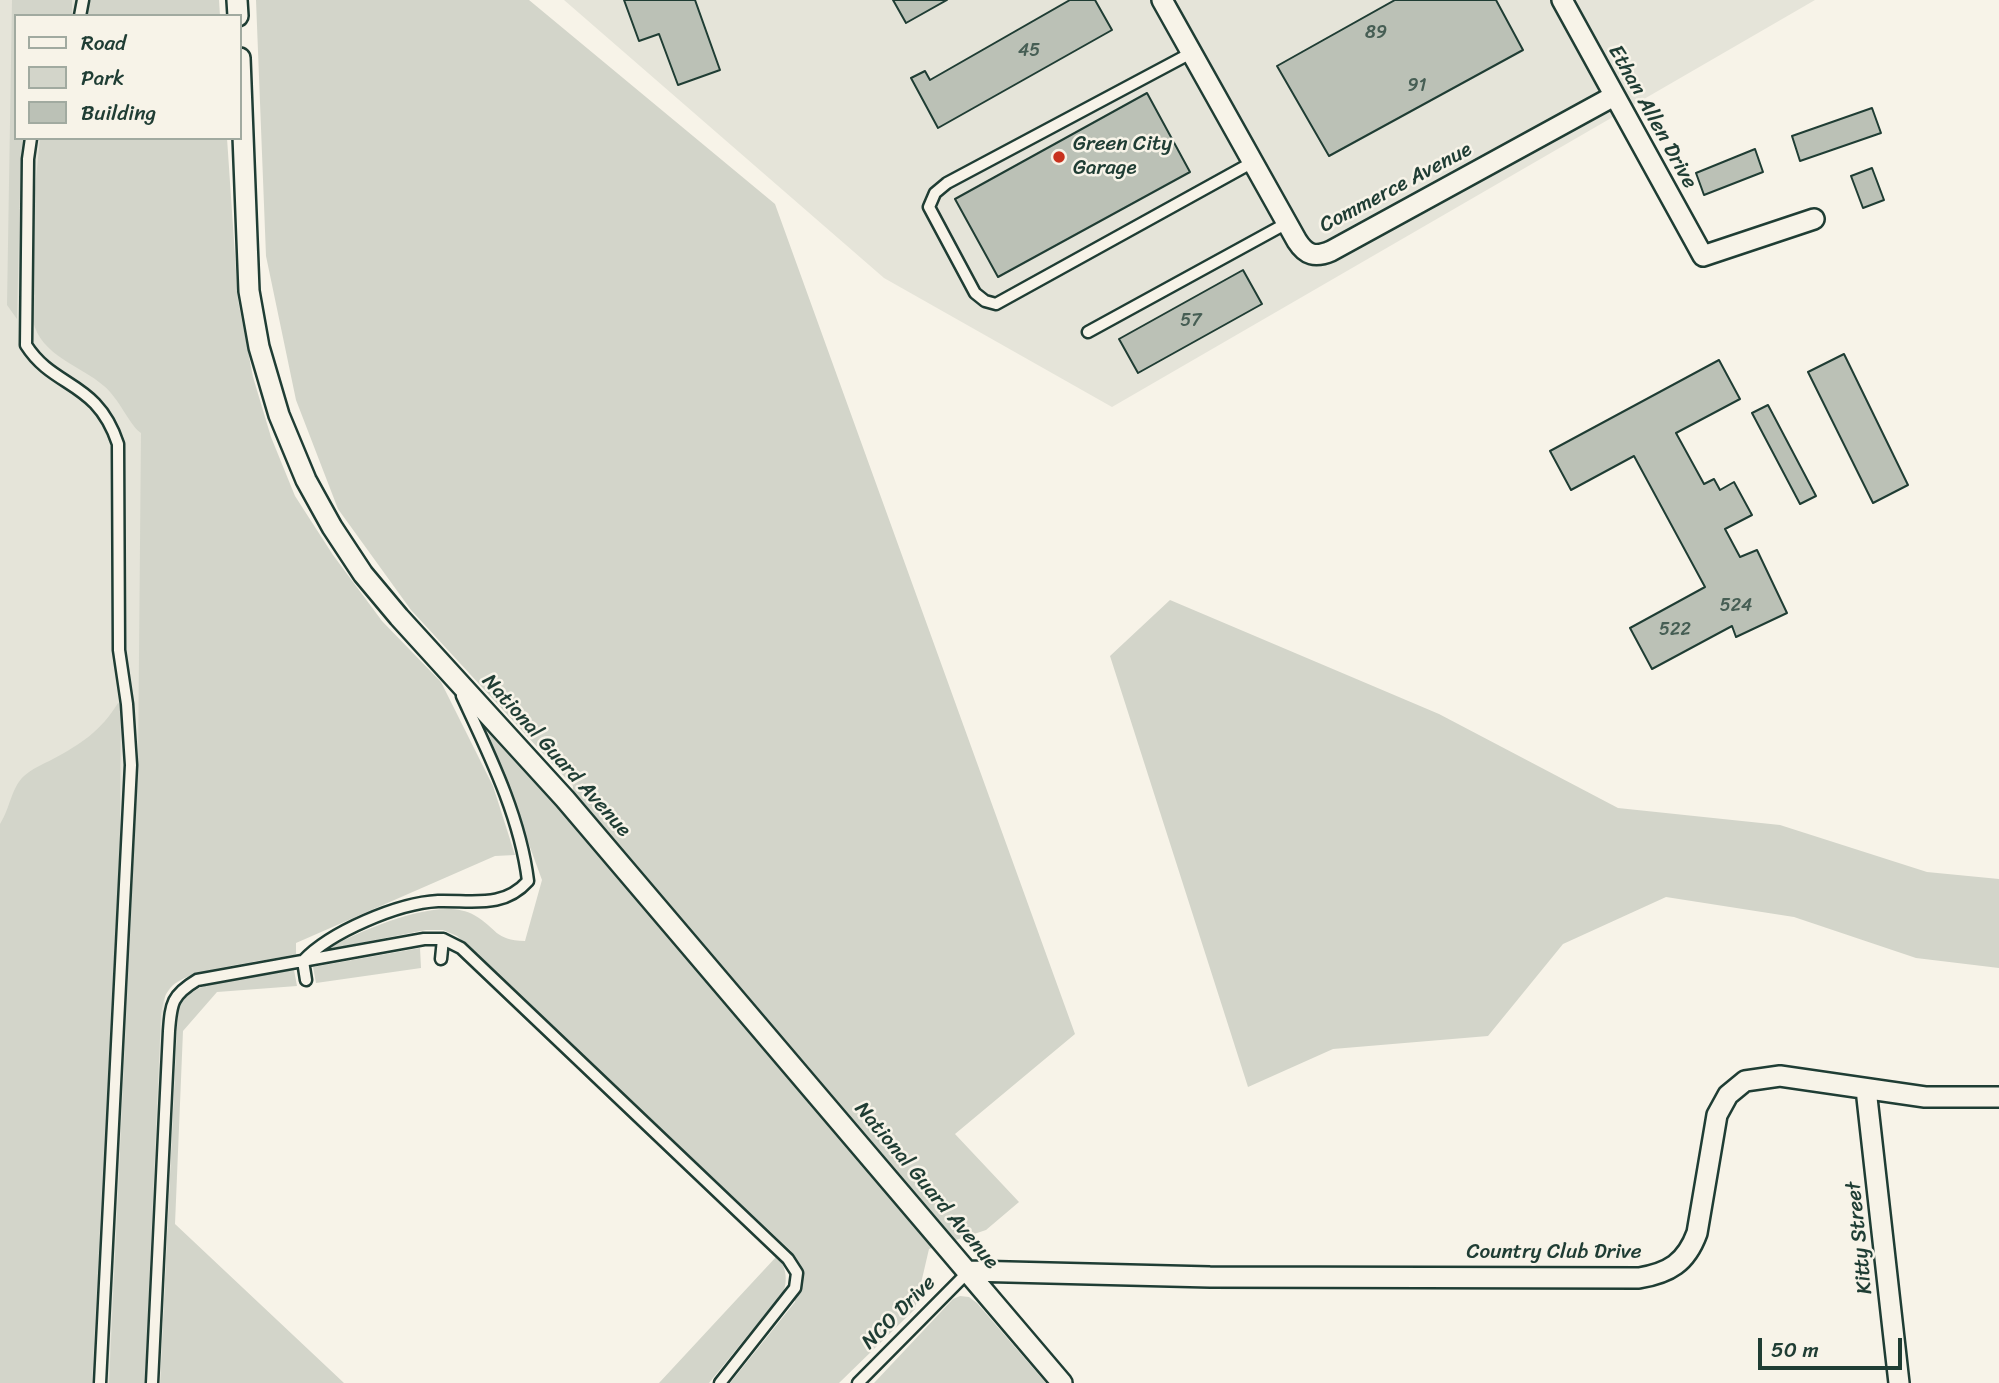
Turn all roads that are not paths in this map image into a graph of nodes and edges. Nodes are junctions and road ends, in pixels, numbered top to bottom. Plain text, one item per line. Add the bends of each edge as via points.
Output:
1 (1162, 0) edge
2 (1562, 0) edge
3 (1191, 53) junction
4 (1614, 96) junction
5 (242, 105) edge
6 (31, 140) edge
7 (1252, 162) junction
8 (1814, 219) dead end
9 (1287, 223) junction
10 (1088, 332) dead end
11 (451, 673) junction
12 (443, 939) junction
13 (441, 960) dead end
14 (303, 961) junction
15 (306, 980) dead end
16 (1866, 1089) junction
17 (1999, 1097) edge
18 (969, 1271) junction
19 (100, 1383) edge
20 (152, 1383) edge
21 (720, 1383) edge
22 (858, 1383) edge
23 (1062, 1383) edge
24 (1899, 1383) edge

1 - 3 street, Commerce Avenue
2 - 4 street, Ethan Allen Drive
3 - 7 street, Commerce Avenue
3 - 7 lane via 935,193 929,207 975,293 996,304
4 - 8 street, Ethan Allen Drive via 1703,256
4 - 9 street, Commerce Avenue via 1325,253 1305,251
5 - 11 street, National Guard Avenue via 250,291 259,347 279,415 306,480 344,546 398,617
6 - 19 lane via 26,345 35,360 92,398 111,421 118,444 119,650 131,765
7 - 9 street, Commerce Avenue
9 - 10 lane
11 - 14 lane via 506,798 525,855 528,881 501,900 436,901 375,919 317,946
11 - 18 street, National Guard Avenue via 565,799
12 - 13 lane
12 - 14 lane
12 - 21 lane via 477,963 788,1259 797,1273 795,1288
14 - 15 lane
14 - 20 lane via 197,980 178,991 171,1009
16 - 17 street, Country Club Drive via 1925,1097
16 - 18 street, Country Club Drive via 1763,1076 1745,1081 1728,1095 1717,1115 1691,1250 1679,1265 1661,1275 1210,1277
16 - 24 street, Kitty Street
18 - 22 lane, NCO Drive
18 - 23 street, National Guard Avenue

